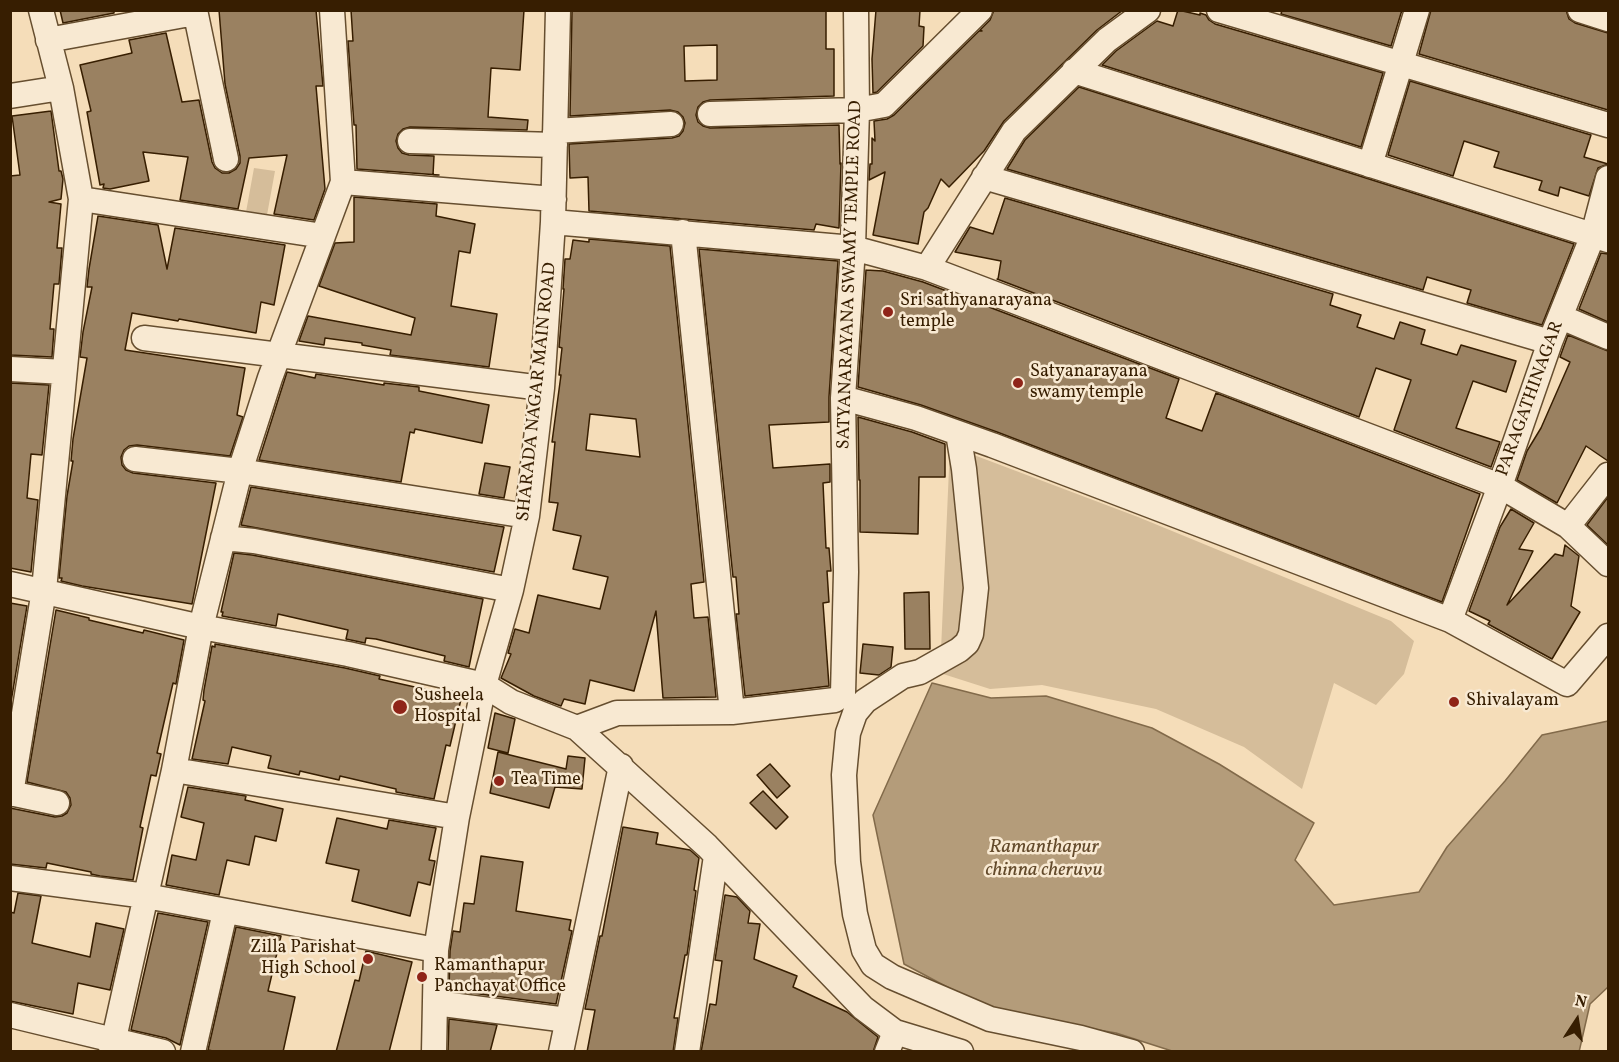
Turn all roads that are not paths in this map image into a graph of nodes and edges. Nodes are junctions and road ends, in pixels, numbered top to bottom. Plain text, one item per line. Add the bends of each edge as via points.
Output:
1 (41, 10) edge
2 (332, 10) edge
3 (558, 10) edge
4 (856, 10) edge
5 (980, 10) edge
6 (1148, 10) edge
7 (1219, 10) edge
8 (1417, 10) edge
9 (1580, 10) edge
10 (195, 12) edge
11 (1608, 19) edge
12 (48, 40) junction
13 (1401, 65) junction
14 (1074, 71) junction
15 (60, 88) junction
16 (10, 96) edge
17 (857, 110) junction
18 (710, 114) dead end
19 (671, 124) dead end
20 (1608, 125) edge
21 (555, 138) junction
22 (410, 141) dead end
23 (226, 159) dead end
24 (1370, 165) junction
25 (984, 177) junction
26 (1608, 178) edge
27 (343, 182) junction
28 (81, 199) junction
29 (554, 211) junction
30 (683, 232) junction
31 (323, 236) junction
32 (1601, 238) edge
33 (853, 248) junction
34 (927, 268) junction
35 (1561, 317) junction
36 (1608, 337) edge
37 (144, 338) dead end
38 (1550, 342) junction
39 (278, 355) junction
40 (10, 369) edge
41 (64, 372) junction
42 (542, 388) junction
43 (843, 398) junction
44 (958, 433) junction
45 (135, 459) dead end
46 (240, 471) junction
47 (1608, 475) edge
48 (1500, 486) junction
49 (527, 516) junction
50 (1568, 526) junction
51 (223, 538) junction
52 (1608, 564) edge
53 (10, 584) edge
54 (44, 590) junction
55 (511, 590) junction
56 (1450, 620) junction
57 (201, 627) junction
58 (1608, 636) edge
59 (484, 685) junction
60 (732, 711) junction
61 (577, 728) junction
62 (621, 766) junction
63 (174, 770) junction
64 (11, 794) edge
65 (57, 802) dead end
66 (457, 817) junction
67 (716, 856) junction
68 (10, 878) edge
69 (146, 896) junction
70 (225, 912) junction
71 (436, 950) junction
72 (435, 1003) junction
73 (10, 1015) edge
74 (567, 1020) junction
75 (891, 1042) edge
76 (112, 1046) edge
77 (163, 1052) edge
78 (193, 1052) edge
79 (434, 1052) edge
80 (561, 1052) edge
81 (687, 1052) edge
82 (961, 1052) edge
83 (1132, 1052) edge

1 - 12 street
2 - 27 street
3 - 21 street, SHARADA NAGAR MAIN ROAD
4 - 17 street, SATYANARAYANA SWAMY TEMPLE ROAD
5 - 17 street via 884,105
6 - 14 street
7 - 13 street
8 - 13 street
9 - 11 street
10 - 12 street
10 - 23 street
12 - 15 street
13 - 20 street
13 - 24 street
14 - 24 street
14 - 25 street via 1014,131
15 - 16 street
15 - 28 street
17 - 18 street
17 - 33 street, SATYANARAYANA SWAMY TEMPLE ROAD
19 - 21 street
21 - 22 street
21 - 29 street, SHARADA NAGAR MAIN ROAD
24 - 32 street
25 - 34 street
25 - 38 street
26 - 32 street, PARAGATHINAGAR
27 - 29 street
27 - 31 street
28 - 31 street
28 - 41 street
29 - 30 street
29 - 42 street, SHARADA NAGAR MAIN ROAD
30 - 33 street
30 - 60 street
31 - 39 street
32 - 35 street, PARAGATHINAGAR
33 - 34 street
33 - 43 street, SATYANARAYANA SWAMY TEMPLE ROAD
34 - 48 street
35 - 36 street
35 - 38 street, PARAGATHINAGAR
37 - 39 street
38 - 48 street, PARAGATHINAGAR
39 - 42 street
39 - 46 street
40 - 41 street
41 - 54 street
42 - 49 street, SHARADA NAGAR MAIN ROAD
43 - 44 street
43 - 60 street, SATYANARAYANA SWAMY TEMPLE ROAD via 843,694 836,700
44 - 56 street
44 - 83 street via 976,588 971,634 958,650 920,672 903,676 865,701 855,713 848,733 844,775 848,862 864,950 873,965 892,977 990,1019
45 - 46 street
46 - 49 street
46 - 51 street
47 - 50 street
48 - 50 street
48 - 56 street, PARAGATHINAGAR
49 - 55 street, SHARADA NAGAR MAIN ROAD
50 - 52 street
51 - 55 street
51 - 57 street
53 - 54 street
54 - 57 street
54 - 64 street
55 - 59 street, SHARADA NAGAR MAIN ROAD
56 - 58 street via 1567,684
57 - 59 street via 348,654
57 - 63 street
59 - 61 street via 511,702
59 - 66 street, SHARADA NAGAR MAIN ROAD
60 - 61 street via 617,713
61 - 62 street
62 - 67 street
62 - 74 street
63 - 66 street
63 - 69 street
64 - 65 street
66 - 71 street, SHARADA NAGAR MAIN ROAD
67 - 75 street
67 - 81 street
68 - 69 street
69 - 70 street
69 - 76 street
70 - 71 street
70 - 78 street
71 - 72 street, SHARADA NAGAR MAIN ROAD
72 - 74 street
72 - 79 street, SHARADA NAGAR MAIN ROAD
73 - 76 street
74 - 80 street
75 - 82 street
76 - 77 street

